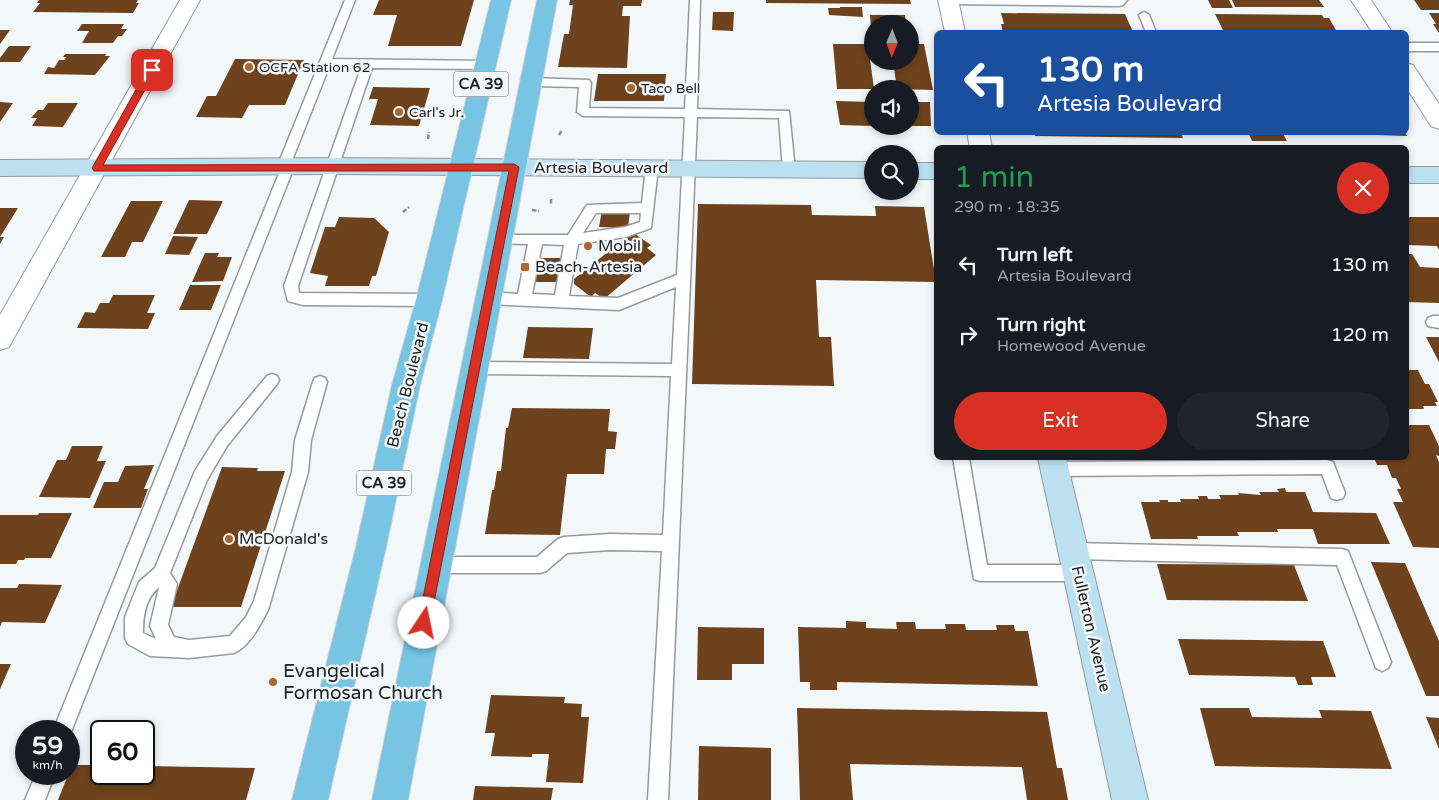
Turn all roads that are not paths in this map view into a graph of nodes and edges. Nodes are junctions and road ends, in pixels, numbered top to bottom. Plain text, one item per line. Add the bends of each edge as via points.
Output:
1 (190, 0) edge
2 (350, 0) edge
3 (501, 0) edge
4 (547, 0) edge
5 (695, 0) edge
6 (1122, 0) edge
7 (1361, 0) edge
8 (948, 1) edge
9 (1144, 15) dead end
10 (955, 30) edge
11 (1150, 30) edge
12 (1381, 30) edge
13 (1409, 47) edge
14 (1439, 47) edge
15 (325, 63) junction
16 (368, 64) junction
17 (485, 65) junction
18 (1409, 75) edge
19 (531, 82) junction
20 (691, 113) junction
21 (1439, 120) edge
22 (332, 166) junction
23 (286, 167) junction
24 (460, 167) junction
25 (514, 167) junction
26 (0, 168) edge
27 (97, 168) junction
28 (652, 168) junction
29 (688, 168) junction
30 (789, 170) junction
31 (864, 170) edge
32 (919, 171) edge
33 (934, 171) edge
34 (1409, 174) edge
35 (1439, 175) edge
36 (647, 208) junction
37 (500, 239) junction
38 (536, 240) junction
39 (572, 240) junction
40 (683, 278) junction
41 (488, 298) junction
42 (429, 300) junction
43 (524, 300) junction
44 (561, 301) junction
45 (0, 340) edge
46 (474, 368) junction
47 (678, 370) junction
48 (272, 380) dead end
49 (320, 382) dead end
50 (962, 460) edge
51 (1053, 463) edge
52 (1337, 493) dead end
53 (670, 543) junction
54 (1076, 562) junction
55 (435, 564) junction
56 (161, 574) junction
57 (189, 649) junction
58 (1382, 662) dead end
59 (66, 720) edge
60 (41, 785) edge
61 (35, 800) edge
62 (310, 800) edge
63 (390, 800) edge
64 (658, 800) edge
65 (1130, 800) edge

1 - 27 street
2 - 15 lane
3 - 17 main road, Beach Boulevard / CA 39
4 - 19 main road, CA 39
5 - 20 lane
6 - 8 lane via 1119,3
7 - 12 street
8 - 10 street
9 - 11 lane
13 - 14 lane
15 - 16 lane
15 - 23 lane
16 - 17 lane
16 - 22 lane
17 - 24 main road, Beach Boulevard / CA 39
18 - 21 street
19 - 20 lane via 586,83 583,112
19 - 25 main road, CA 39
20 - 29 lane
20 - 30 lane via 785,114
22 - 23 street, Artesia Boulevard
22 - 24 street, Artesia Boulevard
22 - 42 lane via 291,286 294,297
23 - 27 street, Artesia Boulevard
23 - 59 lane
24 - 25 street, Artesia Boulevard
24 - 42 main road, Beach Boulevard / CA 39
25 - 28 street, Artesia Boulevard
25 - 37 main road, CA 39
26 - 27 street, Artesia Boulevard
27 - 45 street
28 - 29 street, Artesia Boulevard
28 - 36 lane
29 - 30 street, Artesia Boulevard
29 - 40 lane
30 - 31 street, Artesia Boulevard
32 - 33 street
34 - 35 street
36 - 39 lane via 592,208
36 - 39 lane via 646,225 626,232
37 - 38 lane
37 - 41 main road, CA 39
38 - 39 lane
38 - 43 lane
39 - 44 lane
40 - 44 lane via 619,304
40 - 47 lane
41 - 43 lane
41 - 46 main road, CA 39
42 - 62 main road, Beach Boulevard / CA 39
43 - 44 lane
46 - 47 lane
46 - 55 main road, CA 39
47 - 53 lane
48 - 56 lane via 222,440 201,476
49 - 57 lane via 304,440 300,472 252,623 234,644
50 - 54 lane via 980,573
51 - 52 lane via 1327,466
51 - 54 street, Fullerton Avenue
53 - 55 lane via 564,545 540,565
53 - 64 lane
54 - 58 lane via 1342,557
54 - 65 street, Fullerton Avenue
55 - 63 main road, CA 39
56 - 57 lane via 168,584 159,626 169,644
56 - 57 lane via 145,588 134,617 134,638 150,647
60 - 61 lane

